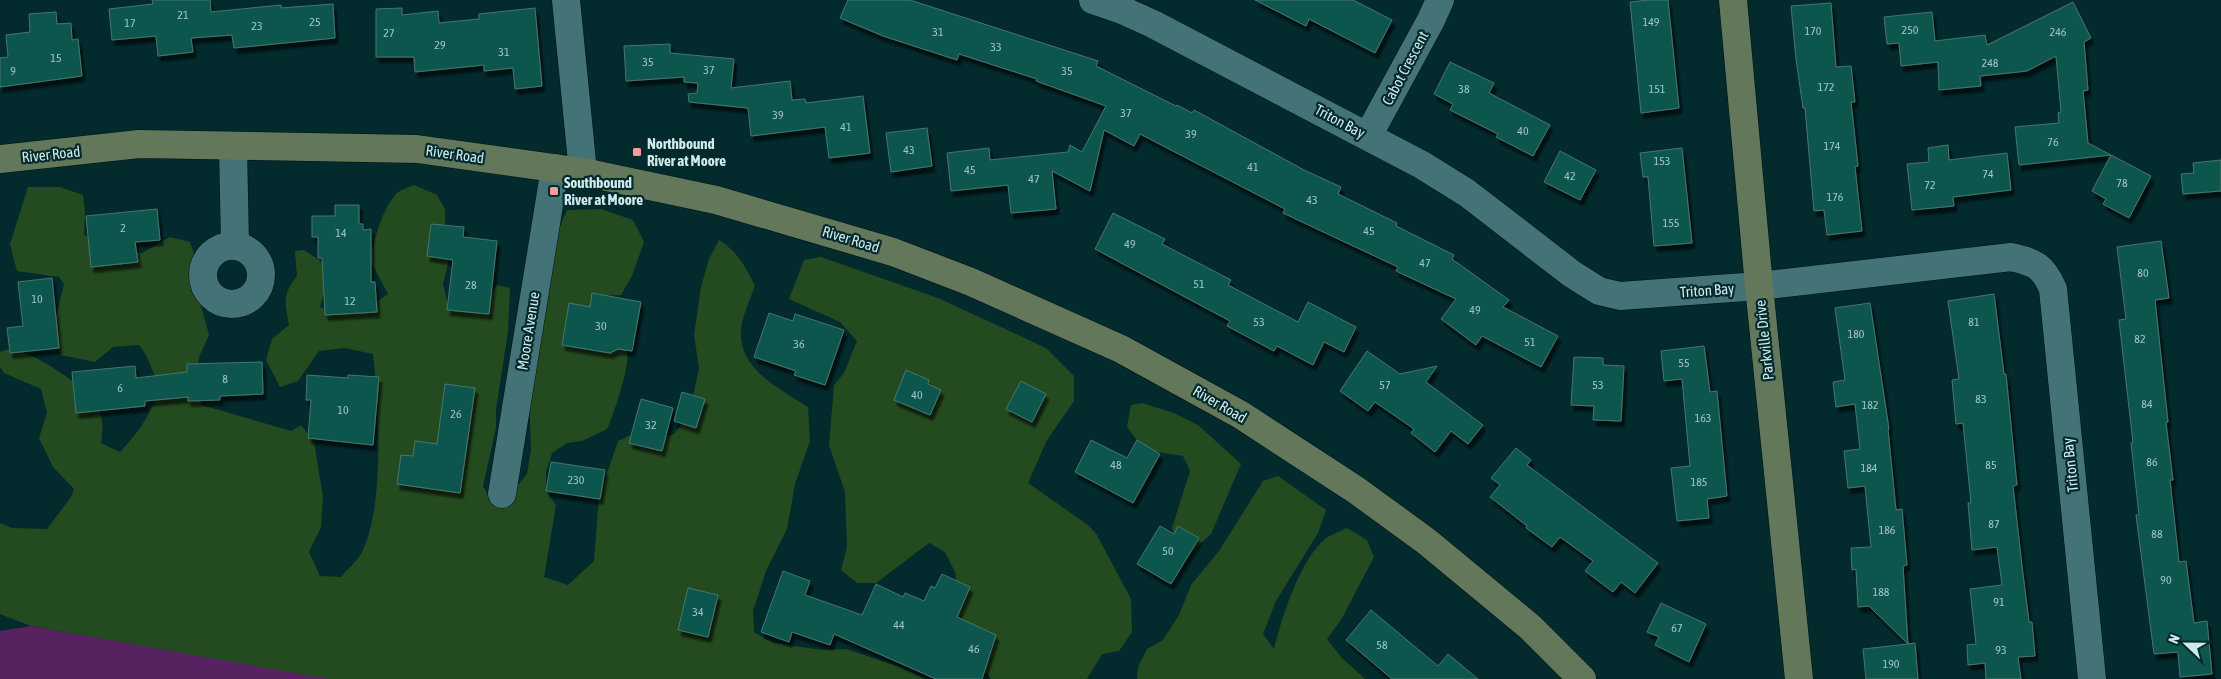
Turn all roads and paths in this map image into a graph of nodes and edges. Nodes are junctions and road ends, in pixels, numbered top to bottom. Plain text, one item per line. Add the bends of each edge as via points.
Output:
1 (566, 0) edge
2 (1093, 0) edge
3 (1440, 0) edge
4 (1733, 0) edge
5 (1368, 136) junction
6 (233, 146) junction
7 (0, 159) edge
8 (555, 168) junction
9 (584, 172) junction
10 (235, 245) dead end
11 (1759, 286) junction
12 (502, 494) dead end
13 (1582, 679) edge
14 (1799, 679) edge
15 (2092, 679) edge

1 - 9 street
2 - 5 street, Triton Bay via 1153,24
3 - 5 street, Cabot Crescent
4 - 11 street, Parkville Drive
5 - 11 street, Triton Bay via 1468,193 1572,274 1599,291 1620,296
6 - 7 street, River Road via 139,144
6 - 8 street, River Road via 417,149
6 - 10 street
8 - 9 street, River Road
8 - 12 street, Moore Avenue
9 - 13 street, River Road via 716,200 893,252 971,282 1121,349 1241,415 1356,490 1426,541 1530,627
11 - 14 street, Parkville Drive
11 - 15 street, Triton Bay via 2011,256 2030,261 2046,273 2053,289

